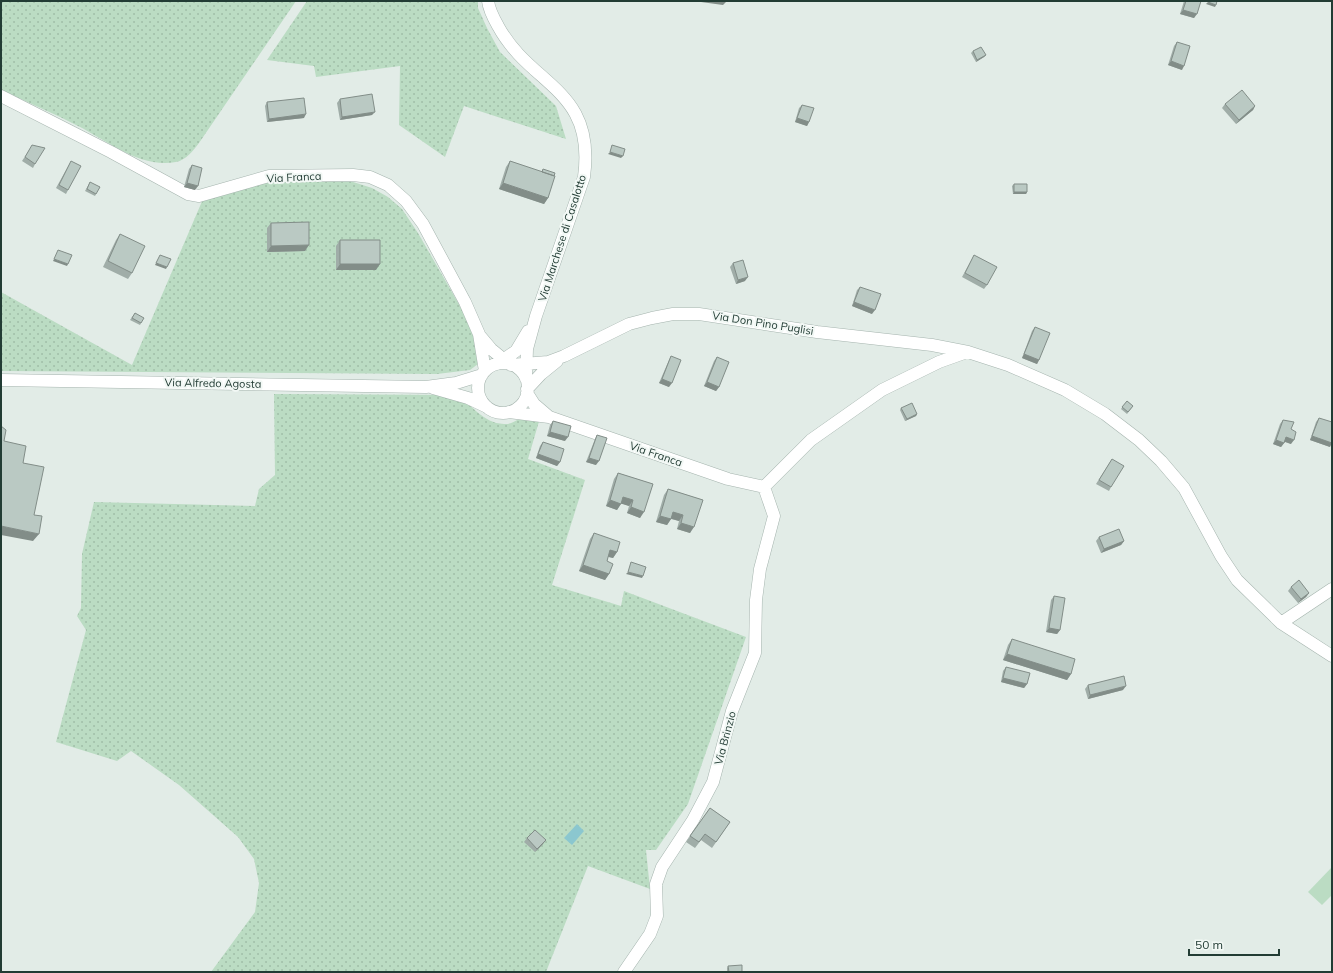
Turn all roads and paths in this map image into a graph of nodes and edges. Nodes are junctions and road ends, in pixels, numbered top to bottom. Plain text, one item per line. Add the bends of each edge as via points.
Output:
1 (488, 1) edge
2 (1, 96) edge
3 (536, 316) junction
4 (479, 334) junction
5 (491, 349) junction
6 (516, 351) junction
7 (968, 352) junction
8 (564, 356) junction
9 (505, 363) junction
10 (526, 364) junction
11 (484, 373) junction
12 (1, 380) edge
13 (426, 387) junction
14 (527, 387) junction
15 (488, 408) junction
16 (509, 412) junction
17 (549, 417) junction
18 (764, 487) junction
19 (1332, 589) edge
20 (1280, 623) junction
21 (1332, 656) edge
22 (624, 972) edge

1 - 3 street, Via Marchese di Casalotto via 506,41 558,89 571,106 580,124 584,143 584,177
2 - 4 street, Via Franca via 188,194 199,196 269,176 352,175 370,177 388,185 406,201 423,224 465,302
3 - 6 street
3 - 10 street
4 - 5 street
4 - 11 street
5 - 6 street via 499,352
5 - 9 street
6 - 9 street
7 - 8 street, Via Don Pino Puglisi via 699,314 673,314 629,324
7 - 18 street via 939,362 882,390 812,440
7 - 20 street, Via Don Pino Puglisi via 1008,365 1065,390 1105,414 1139,440 1161,460 1184,488 1237,580
8 - 10 street via 548,362
8 - 14 street
9 - 10 street
9 - 11 street
9 - 14 street via 522,373
10 - 14 street
11 - 13 street, Via Alfredo Agosta via 456,383
11 - 15 street via 478,389 483,403
12 - 13 street, Via Alfredo Agosta
13 - 15 street, Via Alfredo Agosta via 456,394
14 - 16 street via 521,405
14 - 17 street via 534,404
15 - 16 street via 495,412
16 - 17 street
17 - 18 street, Via Franca via 728,478
18 - 22 street, Via Brinzio via 774,516 760,569 756,600 756,653 732,711 713,782 693,820 662,867 656,884 657,916 650,934
19 - 20 street
20 - 21 street, Via Don Pino Puglisi

